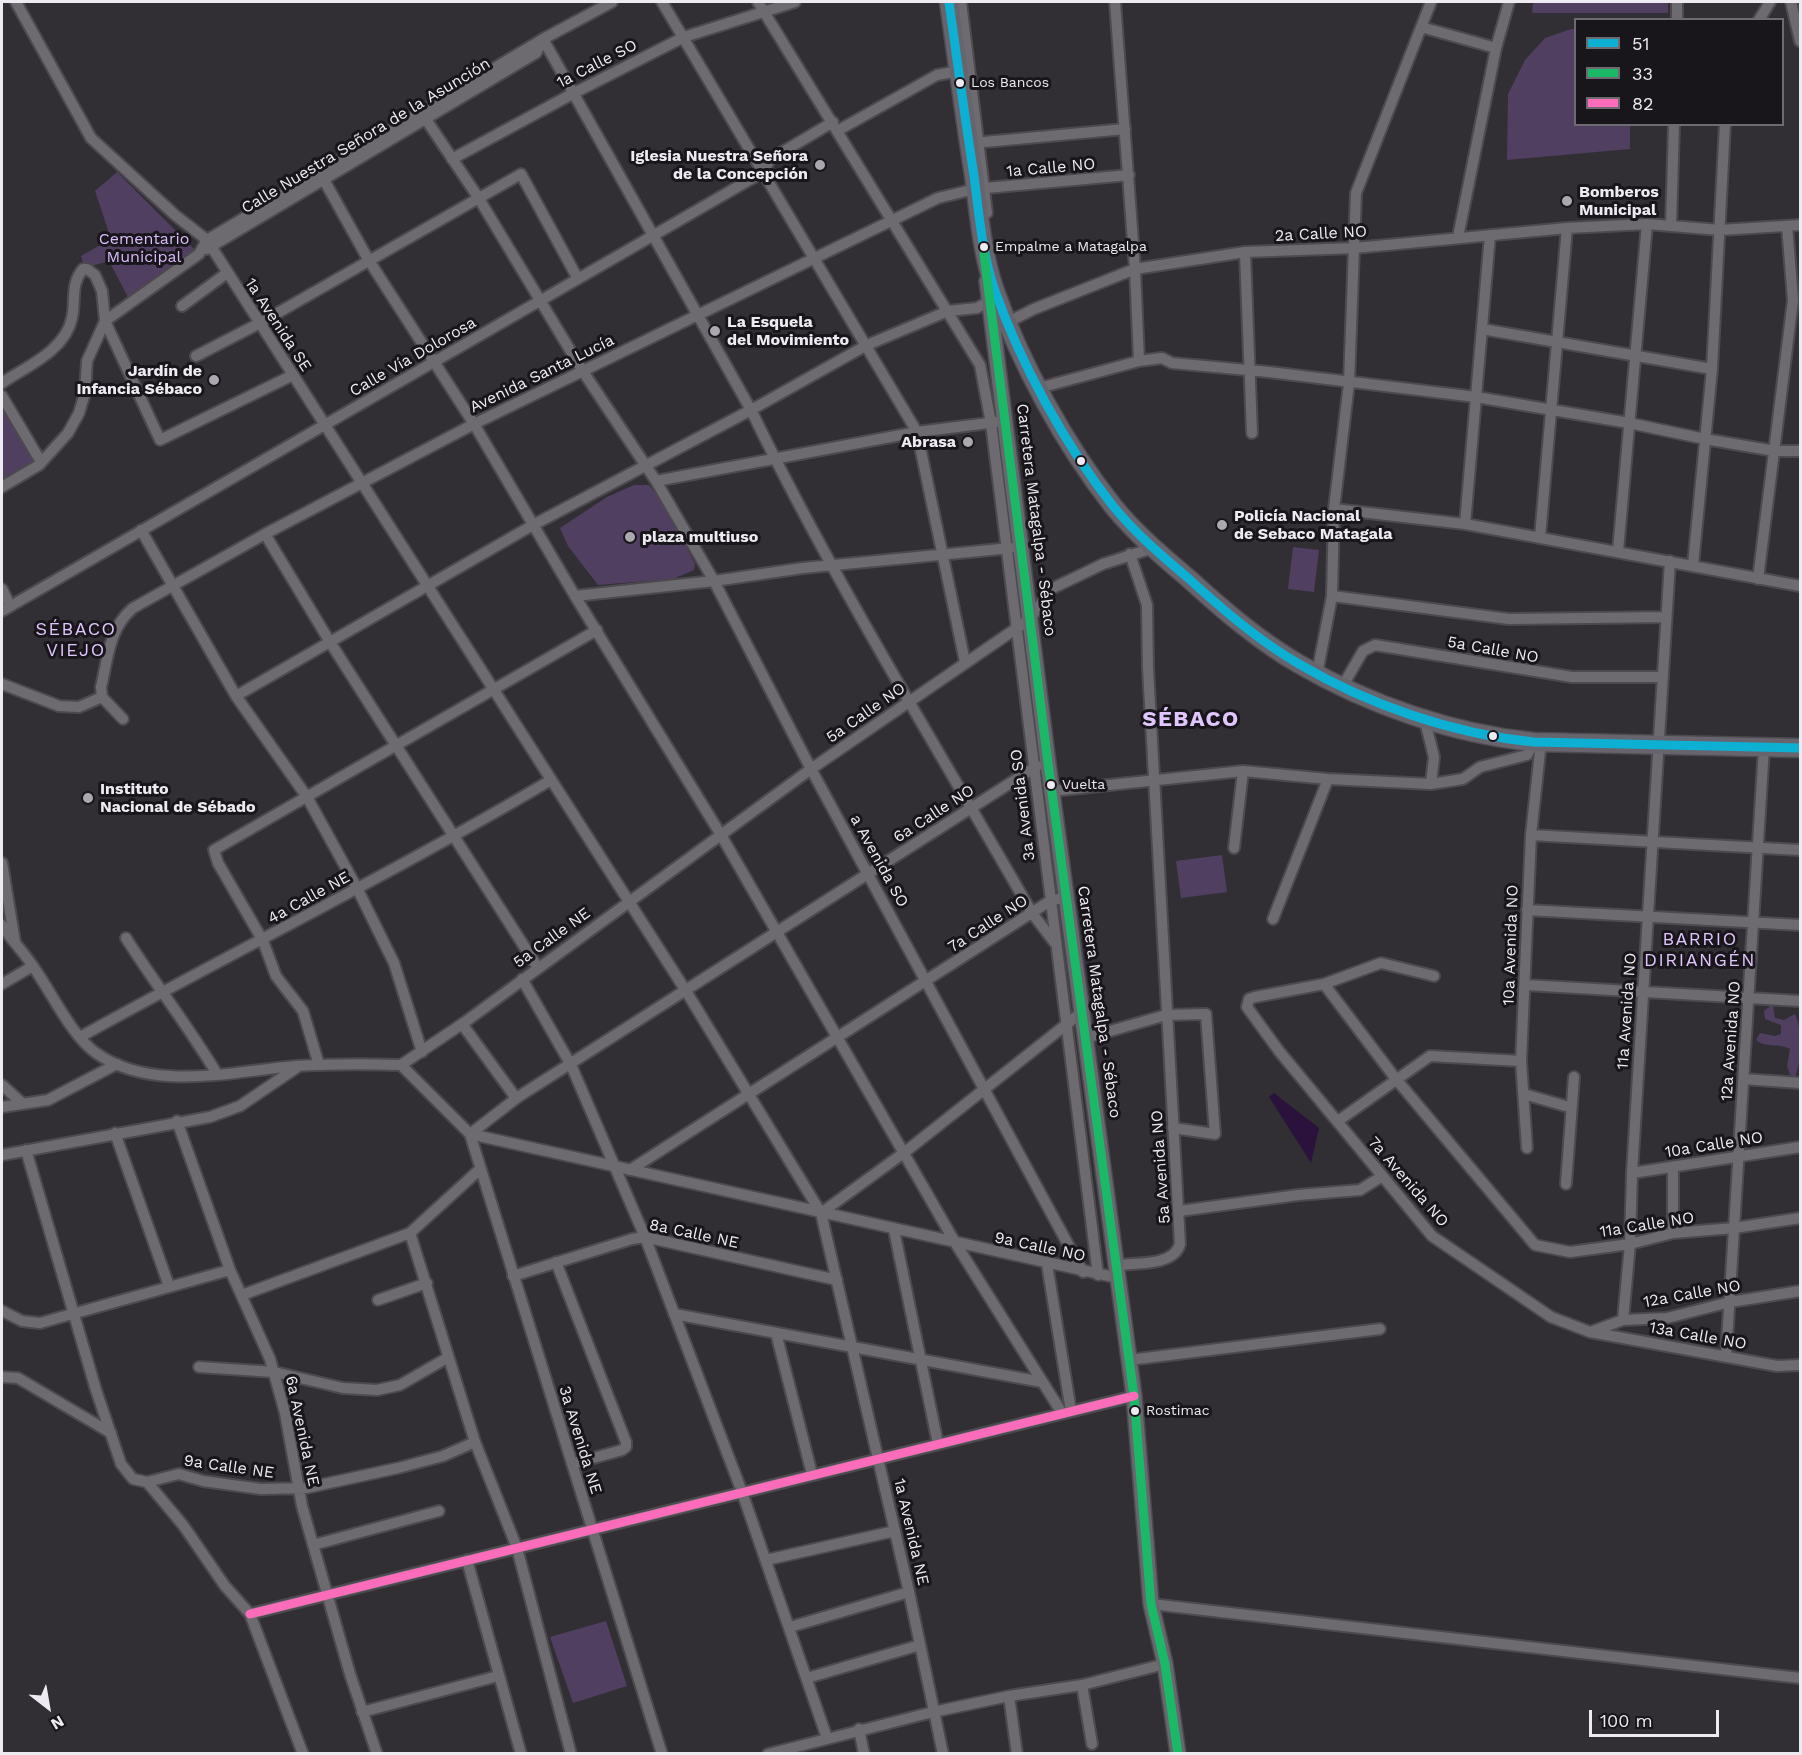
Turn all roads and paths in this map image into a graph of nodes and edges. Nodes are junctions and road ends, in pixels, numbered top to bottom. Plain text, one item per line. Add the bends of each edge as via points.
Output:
1 (16, 2) edge
2 (612, 2) edge
3 (662, 2) edge
4 (795, 2) edge
5 (949, 2) edge
6 (961, 2) edge
7 (1115, 2) edge
8 (1431, 2) edge
9 (1509, 2) edge
10 (1677, 2) edge
11 (1770, 2) edge
12 (1791, 2) edge
13 (760, 6) edge
14 (1677, 18) edge
15 (1760, 18) edge
16 (1421, 27) junction
17 (684, 37) junction
18 (543, 39) junction
19 (1800, 41) edge
20 (1496, 48) junction
21 (959, 71) junction
22 (574, 93) junction
23 (423, 115) junction
24 (1674, 126) edge
25 (1725, 126) edge
26 (835, 127) junction
27 (1125, 129) junction
28 (974, 142) junction
29 (452, 159) junction
30 (765, 171) junction
31 (321, 175) junction
32 (1129, 176) junction
33 (980, 189) junction
34 (478, 197) junction
35 (890, 221) junction
36 (1647, 224) junction
37 (1800, 225) edge
38 (1671, 226) junction
39 (1787, 226) junction
40 (1567, 228) junction
41 (1720, 230) junction
42 (1490, 235) junction
43 (653, 236) junction
44 (1458, 237) junction
45 (209, 244) junction
46 (1355, 248) junction
47 (1245, 252) junction
48 (984, 254) junction
49 (369, 259) junction
50 (815, 259) junction
51 (1135, 269) junction
52 (227, 273) junction
53 (578, 279) junction
54 (540, 301) junction
55 (989, 301) junction
56 (182, 306) dead end
57 (948, 310) junction
58 (697, 316) junction
59 (105, 321) junction
60 (1008, 322) junction
61 (260, 323) junction
62 (1482, 329) junction
63 (1557, 341) junction
64 (867, 345) junction
65 (196, 356) dead end
66 (1635, 356) junction
67 (435, 361) junction
68 (1139, 361) junction
69 (1712, 369) junction
70 (582, 370) junction
71 (1252, 371) junction
72 (293, 375) junction
73 (1349, 382) junction
74 (2, 383) edge
75 (1039, 388) junction
76 (2, 396) edge
77 (1476, 397) junction
78 (751, 410) junction
79 (1551, 411) junction
80 (998, 422) junction
81 (1629, 423) junction
82 (474, 424) junction
83 (325, 425) junction
84 (917, 432) junction
85 (1252, 433) dead end
86 (1705, 439) junction
87 (1775, 451) junction
88 (1800, 451) edge
89 (775, 460) junction
90 (41, 462) junction
91 (644, 467) junction
92 (656, 481) junction
93 (361, 483) junction
94 (2, 487) edge
95 (1334, 509) junction
96 (1465, 524) junction
97 (533, 525) junction
98 (141, 530) junction
99 (265, 534) junction
100 (1540, 537) junction
101 (1013, 548) junction
102 (1153, 548) junction
103 (1618, 552) junction
104 (945, 554) junction
105 (1130, 554) junction
106 (1670, 561) junction
107 (833, 565) junction
108 (1693, 565) junction
109 (1758, 579) junction
110 (714, 581) junction
111 (172, 585) junction
112 (427, 586) junction
113 (1800, 586) edge
114 (2, 589) edge
115 (575, 596) junction
116 (1332, 596) junction
117 (6, 608) edge
118 (1666, 617) junction
119 (1030, 619) junction
120 (1016, 628) junction
121 (597, 630) junction
122 (330, 642) junction
123 (965, 662) junction
124 (1317, 674) junction
125 (1663, 677) junction
126 (2, 684) edge
127 (1342, 687) junction
128 (493, 690) junction
129 (236, 696) junction
130 (102, 697) junction
131 (908, 702) junction
132 (1424, 717) junction
133 (123, 719) dead end
134 (1538, 742) junction
135 (1659, 745) junction
136 (396, 746) junction
137 (1764, 747) junction
138 (1800, 748) edge
139 (1041, 765) junction
140 (811, 769) junction
141 (1243, 771) junction
142 (1156, 779) junction
143 (1328, 779) junction
144 (551, 780) junction
145 (1431, 784) junction
146 (1052, 791) junction
147 (307, 797) junction
148 (971, 807) junction
149 (721, 835) junction
150 (1531, 835) junction
151 (456, 836) junction
152 (1652, 842) junction
153 (1234, 848) dead end
154 (1758, 848) junction
155 (1800, 850) edge
156 (2, 863) edge
157 (869, 874) junction
158 (357, 888) junction
159 (1066, 897) junction
160 (628, 901) junction
161 (1050, 901) junction
162 (1527, 910) junction
163 (1032, 913) junction
164 (1648, 917) junction
165 (1274, 919) dead end
166 (1754, 922) junction
167 (2, 925) edge
168 (1800, 925) edge
169 (778, 934) junction
170 (126, 938) dead end
171 (263, 941) junction
172 (15, 942) junction
173 (1055, 943) junction
174 (33, 966) junction
175 (538, 968) junction
176 (1434, 976) dead end
177 (522, 979) junction
178 (928, 981) junction
179 (2, 984) edge
180 (1324, 984) junction
181 (1526, 985) junction
182 (686, 991) junction
183 (1643, 992) junction
184 (160, 993) junction
185 (1749, 998) junction
186 (1800, 1001) edge
187 (1082, 1012) junction
188 (1167, 1015) junction
189 (462, 1024) junction
190 (1066, 1025) junction
191 (80, 1037) junction
192 (839, 1037) junction
193 (1086, 1038) junction
194 (422, 1052) junction
195 (1521, 1061) junction
196 (117, 1064) junction
197 (319, 1065) junction
198 (401, 1065) junction
199 (571, 1065) junction
200 (300, 1066) junction
201 (217, 1074) junction
202 (1574, 1077) dead end
203 (1396, 1079) junction
204 (1744, 1079) junction
205 (1800, 1083) edge
206 (2, 1085) edge
207 (985, 1088) junction
208 (750, 1094) junction
209 (1524, 1094) junction
210 (516, 1098) junction
211 (23, 1104) junction
212 (2, 1107) edge
213 (1569, 1107) junction
214 (177, 1121) junction
215 (1338, 1121) junction
216 (1173, 1128) junction
217 (115, 1133) junction
218 (470, 1134) junction
219 (1800, 1147) edge
220 (1527, 1148) dead end
221 (26, 1150) junction
222 (905, 1152) junction
223 (2, 1155) edge
224 (1739, 1156) junction
225 (616, 1167) junction
226 (1673, 1167) junction
227 (479, 1170) junction
228 (630, 1170) junction
229 (1632, 1173) junction
230 (1381, 1177) junction
231 (1566, 1184) dead end
232 (1179, 1211) junction
233 (821, 1213) junction
234 (1800, 1218) edge
235 (1734, 1228) junction
236 (894, 1230) junction
237 (410, 1233) junction
238 (1673, 1233) junction
239 (645, 1237) junction
240 (956, 1244) junction
241 (1630, 1244) junction
242 (556, 1262) junction
243 (1047, 1264) junction
244 (230, 1270) junction
245 (1117, 1271) junction
246 (1083, 1272) junction
247 (1098, 1275) junction
248 (513, 1276) junction
249 (837, 1280) junction
250 (427, 1283) junction
251 (169, 1286) junction
252 (1800, 1291) edge
253 (242, 1295) junction
254 (378, 1300) dead end
255 (1730, 1302) junction
256 (2, 1311) edge
257 (72, 1312) junction
258 (674, 1314) junction
259 (1623, 1320) junction
260 (1380, 1329) dead end
261 (1590, 1332) junction
262 (776, 1333) junction
263 (853, 1347) junction
264 (1726, 1357) junction
265 (447, 1358) junction
266 (921, 1360) junction
267 (1129, 1360) junction
268 (1800, 1365) edge
269 (200, 1367) dead end
270 (274, 1371) junction
271 (2, 1377) edge
272 (1042, 1382) junction
273 (1134, 1396) junction
274 (1067, 1412) junction
275 (111, 1433) junction
276 (476, 1442) junction
277 (938, 1444) junction
278 (879, 1459) junction
279 (572, 1464) junction
280 (812, 1474) junction
281 (147, 1482) junction
282 (299, 1488) junction
283 (742, 1492) junction
284 (440, 1511) dead end
285 (592, 1529) junction
286 (895, 1531) junction
287 (313, 1545) junction
288 (517, 1548) junction
289 (467, 1560) junction
290 (766, 1560) junction
291 (909, 1592) junction
292 (327, 1595) junction
293 (1151, 1604) junction
294 (250, 1614) junction
295 (790, 1627) junction
296 (920, 1646) junction
297 (1165, 1664) junction
298 (498, 1676) junction
299 (807, 1678) junction
300 (1800, 1678) edge
301 (1082, 1685) junction
302 (1010, 1696) junction
303 (362, 1712) junction
304 (933, 1712) junction
305 (859, 1729) junction
306 (827, 1738) junction
307 (1092, 1744) dead end
308 (770, 1753) edge
309 (303, 1754) edge
310 (377, 1754) edge
311 (521, 1754) edge
312 (571, 1754) edge
313 (662, 1754) edge
314 (864, 1754) edge
315 (943, 1754) edge
316 (1017, 1754) edge
317 (1178, 1754) edge

1 - 45 street via 91,138
2 - 18 street, Calle Nuestra Señora de la Asunción
3 - 17 street
4 - 13 street, 1a Calle SO
5 - 21 highway
6 - 28 street
7 - 27 street
8 - 16 street
9 - 20 street
10 - 14 street
11 - 15 street
12 - 19 street
13 - 17 street, 1a Calle SO
13 - 26 street
16 - 20 street
16 - 46 street via 1356,193
17 - 22 street, 1a Calle SO
17 - 30 street
18 - 22 street
18 - 23 street, Calle Nuestra Señora de la Asunción
20 - 44 street
21 - 26 street, Calle Vía Dolorosa via 937,75
21 - 28 highway
22 - 29 street, 1a Calle SO
22 - 43 street
23 - 29 street, a Avenida SO
23 - 31 street, Calle Nuestra Señora de la Asunción
24 - 38 street
25 - 41 street
26 - 30 street, Calle Vía Dolorosa via 769,160
26 - 35 street
27 - 28 street
27 - 32 street
28 - 33 highway
29 - 34 street, a Avenida SO
30 - 43 street, Calle Vía Dolorosa
30 - 50 street
31 - 45 street, Calle Nuestra Señora de la Asunción
31 - 49 street
32 - 33 street, 1a Calle NO
32 - 51 street
33 - 35 street, Avenida Santa Lucía via 938,198
33 - 48 highway
34 - 49 street
34 - 53 street via 521,174
34 - 54 street, a Avenida SO
35 - 50 street, Avenida Santa Lucía
35 - 57 street
36 - 38 street, 2a Calle NO
36 - 40 street, 2a Calle NO
36 - 66 street
37 - 39 street, 2a Calle NO
38 - 41 street, 2a Calle NO
39 - 41 street, 2a Calle NO
39 - 87 street via 1793,300
40 - 42 street, 2a Calle NO
40 - 63 street
41 - 69 street
42 - 44 street, 2a Calle NO
42 - 62 street
43 - 53 street, Calle Vía Dolorosa
43 - 58 street
44 - 46 street, 2a Calle NO
45 - 52 street, 1a Avenida SE
45 - 59 street, Calle Nuestra Señora de la Asunción
46 - 47 street, 2a Calle NO
46 - 73 street
47 - 51 street, 2a Calle NO
47 - 71 street
48 - 55 main road, Carretera Matagalpa - Sébaco
48 - 60 highway
49 - 61 street
49 - 67 street
50 - 58 street, Avenida Santa Lucía
50 - 64 street
51 - 60 street, 2a Calle NO
51 - 68 street
52 - 56 street
52 - 61 street, 1a Avenida SE
53 - 54 street, Calle Vía Dolorosa
54 - 67 street, Calle Vía Dolorosa
54 - 70 street, a Avenida SO
55 - 57 street via 976,308
55 - 80 main road, Carretera Matagalpa - Sébaco
57 - 64 street
57 - 80 street via 980,365
58 - 70 street, Avenida Santa Lucía
58 - 78 street
59 - 72 street via 160,440
59 - 74 street via 102,291 91,270 83,269 75,281 72,319 62,342
59 - 90 street via 87,361 79,413 68,433
60 - 75 highway
61 - 65 street
61 - 72 street, 1a Avenida SE
62 - 63 street
62 - 77 street
63 - 66 street
63 - 79 street
64 - 78 street
64 - 84 street
66 - 69 street
66 - 81 street
67 - 82 street
67 - 83 street, Calle Vía Dolorosa
68 - 71 street via 1162,358 1172,363
68 - 75 street
69 - 86 street
70 - 82 street, Avenida Santa Lucía
70 - 91 street, a Avenida SO
71 - 73 street
71 - 85 street
72 - 83 street, 1a Avenida SE
73 - 77 street
73 - 95 street
75 - 102 highway via 1068,440 1114,507
76 - 90 street
77 - 79 street
77 - 96 street
78 - 89 street
78 - 91 street
79 - 81 street
79 - 100 street
80 - 84 street
80 - 101 main road, Carretera Matagalpa - Sébaco
81 - 86 street
81 - 103 street
82 - 93 street, Avenida Santa Lucía
82 - 97 street
83 - 93 street
83 - 98 street, Calle Vía Dolorosa
84 - 89 street
84 - 104 street
86 - 87 street
86 - 108 street
87 - 88 street
87 - 109 street
89 - 92 street
89 - 107 street
90 - 94 street
91 - 92 street, a Avenida SO
91 - 97 street
92 - 110 street, a Avenida SO
93 - 99 street, Avenida Santa Lucía
93 - 112 street, 1a Avenida NE
95 - 96 street
95 - 116 street
96 - 100 street
97 - 112 street
97 - 115 street
98 - 111 street
98 - 117 street, Calle Vía Dolorosa
99 - 111 street, Avenida Santa Lucía
99 - 122 street
100 - 103 street
101 - 104 street
101 - 119 main road, Carretera Matagalpa - Sébaco
101 - 120 street, 3a Avenida SO
102 - 105 street
102 - 124 highway via 1225,611
103 - 106 street
104 - 107 street
104 - 123 street
105 - 119 street via 1051,589
105 - 142 street, 5a Avenida NO via 1147,605
106 - 108 street
106 - 118 street, 11a Avenida NO
107 - 110 street
107 - 131 street
108 - 109 street
109 - 113 street
110 - 115 street
110 - 140 street, a Avenida SO
111 - 129 street
111 - 130 street, Avenida Santa Lucía via 133,608 115,628
112 - 122 street
112 - 128 street, 1a Avenida NE
114 - 117 street
115 - 121 street
116 - 118 street via 1509,619
116 - 124 street
118 - 125 street, 11a Avenida NO
119 - 120 street, 5a Calle NO
119 - 139 main road, Carretera Matagalpa - Sébaco
120 - 123 street, 5a Calle NO
120 - 139 street, 3a Avenida SO
121 - 128 street
121 - 149 street
122 - 129 street
122 - 136 street
123 - 131 street, 5a Calle NO
124 - 127 highway
125 - 127 street, 5a Calle NO via 1572,677 1375,645 1363,651
125 - 135 street, 11a Avenida NO
126 - 130 street via 59,706 79,707
127 - 132 highway
128 - 136 street
128 - 144 street, 1a Avenida NE
129 - 147 street
130 - 133 street
131 - 140 street, 5a Calle NO
131 - 148 street
132 - 134 highway via 1496,738
132 - 145 street via 1434,757
134 - 135 highway
134 - 145 street via 1527,755 1480,767 1464,778
134 - 150 street, 10a Avenida NO
135 - 137 highway
135 - 152 street, 11a Avenida NO
136 - 147 street
136 - 151 street
137 - 138 highway
137 - 154 street, 12a Avenida NO
139 - 146 main road, Carretera Matagalpa - Sébaco
139 - 148 street, 6a Calle NO
139 - 161 street, 3a Avenida SO
140 - 149 street, 5a Calle NO
140 - 157 street, a Avenida SO
141 - 142 street
141 - 143 street
141 - 153 street
142 - 146 street
142 - 188 street, 5a Avenida NO
143 - 145 street
143 - 165 street
144 - 151 street, 4a Calle NE
144 - 160 street, 1a Avenida NE
146 - 159 main road, Carretera Matagalpa - Sébaco
147 - 158 street
147 - 171 street via 214,850
148 - 157 street, 6a Calle NO
148 - 163 street
149 - 160 street, 5a Calle NE
149 - 169 street
150 - 152 street
150 - 162 street, 10a Avenida NO
151 - 158 street, 4a Calle NE
151 - 175 street
152 - 154 street
152 - 164 street, 11a Avenida NO
154 - 155 street
154 - 166 street, 12a Avenida NO
156 - 172 street
157 - 169 street, 6a Calle NO
157 - 178 street, a Avenida SO
158 - 171 street, 4a Calle NE
158 - 194 street via 394,963
159 - 161 street, 7a Calle NO
159 - 187 main road, Carretera Matagalpa - Sébaco
160 - 175 street, 5a Calle NE
160 - 182 street, 1a Avenida NE
161 - 163 street, 7a Calle NO
161 - 173 street, 3a Avenida SO
162 - 164 street
162 - 181 street, 10a Avenida NO
163 - 173 street
163 - 178 street, 7a Calle NO
164 - 166 street
164 - 183 street, 11a Avenida NO
166 - 168 street
166 - 185 street, 12a Avenida NO
167 - 172 street
169 - 182 street, 6a Calle NO
169 - 192 street
170 - 184 street
171 - 184 street, 4a Calle NE
171 - 197 street via 276,976 303,1011
172 - 174 street
173 - 190 street, 3a Avenida SO
174 - 179 street
174 - 191 street
175 - 177 street, 5a Calle NE
176 - 180 street via 1381,963
177 - 189 street, 5a Calle NE
177 - 199 street
178 - 192 street, 7a Calle NO
178 - 207 street, a Avenida SO
180 - 203 street
180 - 215 street, 7a Avenida NO via 1255,997 1246,1004 1279,1051
181 - 183 street
181 - 195 street, 10a Avenida NO
182 - 199 street, 6a Calle NO
182 - 208 street, 1a Avenida NE
183 - 185 street
183 - 229 street, 11a Avenida NO
184 - 191 street, 4a Calle NE
184 - 201 street
185 - 186 street
185 - 204 street, 12a Avenida NO
187 - 190 street
187 - 193 main road, Carretera Matagalpa - Sébaco
188 - 193 street
188 - 216 street, 5a Avenida NO
188 - 216 street via 1206,1014 1215,1134
189 - 194 street, 5a Calle NE
189 - 210 street
190 - 207 street
190 - 247 street, 3a Avenida SO
191 - 196 street
192 - 208 street, 7a Calle NO
192 - 222 street
193 - 245 main road, Carretera Matagalpa - Sébaco
194 - 198 street, 5a Calle NE
195 - 203 street via 1430,1056
195 - 209 street, 10a Avenida NO
196 - 201 street via 180,1077
196 - 211 street via 48,1100
197 - 198 street
197 - 200 street
198 - 218 street
199 - 210 street, 6a Calle NO
199 - 225 street
200 - 201 street
200 - 214 street via 240,1106 210,1117
202 - 213 street
203 - 215 street
203 - 241 street, 11a Calle NO via 1535,1245 1570,1252
204 - 205 street
204 - 224 street, 12a Avenida NO
206 - 211 street
207 - 222 street
207 - 246 street, a Avenida SO
208 - 228 street, 7a Calle NO
208 - 233 street, 1a Avenida NE
209 - 213 street
209 - 220 street, 10a Avenida NO
210 - 218 street, 6a Calle NO
211 - 212 street
213 - 231 street
214 - 217 street
214 - 244 street, 6a Avenida NE
215 - 230 street, 7a Avenida NO
216 - 232 street, 5a Avenida NO
217 - 221 street
217 - 251 street
218 - 225 street, 9a Calle NO
218 - 227 street, 3a Avenida NE
219 - 224 street, 10a Calle NO
221 - 223 street
221 - 257 street
222 - 233 street
222 - 240 street
224 - 226 street, 10a Calle NO
224 - 235 street, 12a Avenida NO
225 - 228 street, 9a Calle NO
225 - 239 street
226 - 229 street, 10a Calle NO
226 - 238 street
227 - 237 street
227 - 248 street, 3a Avenida NE
228 - 233 street, 9a Calle NO
229 - 241 street, 11a Avenida NO
230 - 232 street via 1360,1190
230 - 261 street, 7a Avenida NO via 1432,1236 1551,1317
232 - 245 street, 5a Avenida NO via 1178,1253
233 - 236 street, 9a Calle NO
233 - 249 street, 1a Avenida NE
234 - 235 street, 11a Calle NO
235 - 238 street, 11a Calle NO
235 - 255 street, 12a Avenida NO
236 - 240 street, 9a Calle NO
236 - 266 street
237 - 250 street
237 - 253 street
238 - 241 street, 11a Calle NO
239 - 242 street, 8a Calle NE
239 - 249 street, 8a Calle NE
239 - 258 street
240 - 243 street, 9a Calle NO
240 - 272 street
241 - 259 street, 11a Avenida NO
242 - 248 street, 8a Calle NE
242 - 279 street via 626,1447
243 - 246 street, 9a Calle NO
243 - 274 street
244 - 251 street
244 - 253 street, 6a Avenida NE
245 - 247 street, 9a Calle NO
245 - 267 main road, Carretera Matagalpa - Sébaco
246 - 247 street, 9a Calle NO
248 - 279 street, 3a Avenida NE
249 - 263 street, 1a Avenida NE
250 - 254 street
250 - 265 street
251 - 257 street
252 - 255 street, 12a Calle NO
253 - 270 street, 6a Avenida NE
255 - 259 street, 12a Calle NO via 1667,1318
255 - 264 street, 12a Avenida NO
256 - 257 street via 31,1323
257 - 275 street
258 - 262 street
258 - 283 street
259 - 261 street, 12a Calle NO
260 - 267 street
261 - 264 street, 13a Calle NO
262 - 263 street
262 - 280 street
263 - 266 street
263 - 278 street, 1a Avenida NE
264 - 268 street, 13a Calle NO via 1778,1366
265 - 270 street via 400,1385 377,1390 343,1388
265 - 276 street
266 - 272 street
266 - 277 street
267 - 273 main road, Carretera Matagalpa - Sébaco
269 - 270 street
270 - 282 street, 6a Avenida NE
271 - 275 street via 18,1378
272 - 274 street
273 - 274 street
273 - 293 main road, Carretera Matagalpa - Sébaco
274 - 277 street
275 - 281 street via 121,1464 134,1479
276 - 282 street, 9a Calle NE via 398,1468
276 - 288 street
277 - 278 street
278 - 280 street
278 - 286 street, 1a Avenida NE
279 - 285 street, 3a Avenida NE
280 - 283 street
281 - 282 street, 9a Calle NE via 179,1474 261,1489
281 - 294 street
282 - 287 street, 6a Avenida NE
283 - 285 street
283 - 290 street
284 - 287 street
285 - 288 street
285 - 313 street, 3a Avenida NE
286 - 290 street
286 - 291 street, 1a Avenida NE
287 - 292 street, 6a Avenida NE
288 - 289 street
288 - 312 street
289 - 292 street
289 - 298 street
290 - 295 street
291 - 295 street
291 - 296 street, 1a Avenida NE
292 - 294 street
292 - 303 street, 6a Avenida NE
293 - 297 main road, Carretera Matagalpa - Sébaco
293 - 300 street
294 - 309 street
295 - 299 street
296 - 299 street
296 - 304 street, 1a Avenida NE
297 - 301 street
297 - 317 main road, Carretera Matagalpa - Sébaco
298 - 303 street
298 - 311 street
299 - 306 street
301 - 302 street
301 - 307 street
302 - 304 street
302 - 316 street
303 - 310 street, 6a Avenida NE
304 - 305 street
304 - 315 street, 1a Avenida NE
305 - 306 street
305 - 314 street
306 - 308 street

